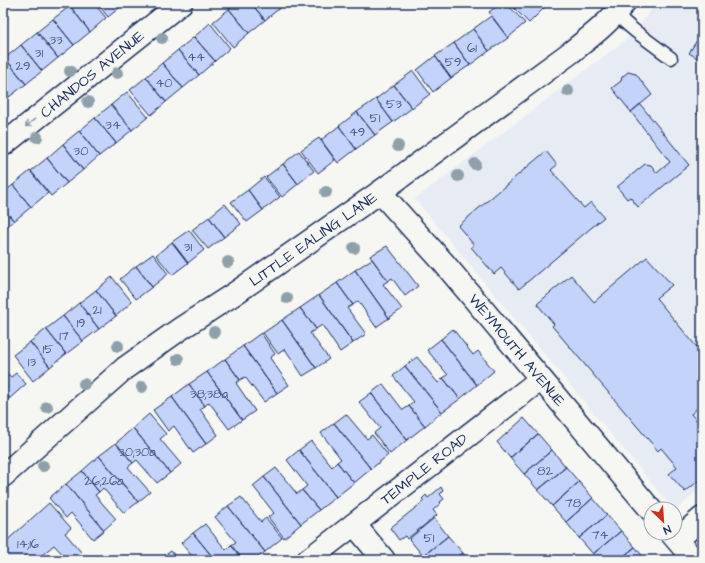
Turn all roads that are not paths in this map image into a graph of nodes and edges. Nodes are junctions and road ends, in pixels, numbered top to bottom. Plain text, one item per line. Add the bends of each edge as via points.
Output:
1 (181, 3) edge
2 (620, 9) edge
3 (671, 58) dead end
4 (3, 145) edge
5 (380, 192) junction
6 (541, 379) junction
7 (3, 476) edge
8 (643, 501) edge
9 (702, 518) edge
10 (354, 524) junction
11 (683, 530) edge
12 (678, 541) edge
13 (308, 560) edge
14 (384, 560) edge
15 (694, 560) edge

1 -> 4 street, CHANDOS AVENUE
2 - 3 lane via 635,31
2 - 5 street, LITTLE EALING LANE via 570,53
5 - 6 street, WEYMOUTH AVENUE via 443,262
5 - 7 street, LITTLE EALING LANE via 125,368
6 - 8 street, WEYMOUTH AVENUE
6 - 10 street, TEMPLE ROAD
9 - 11 street
10 - 13 street, TEMPLE ROAD
10 - 14 street
12 - 15 street

